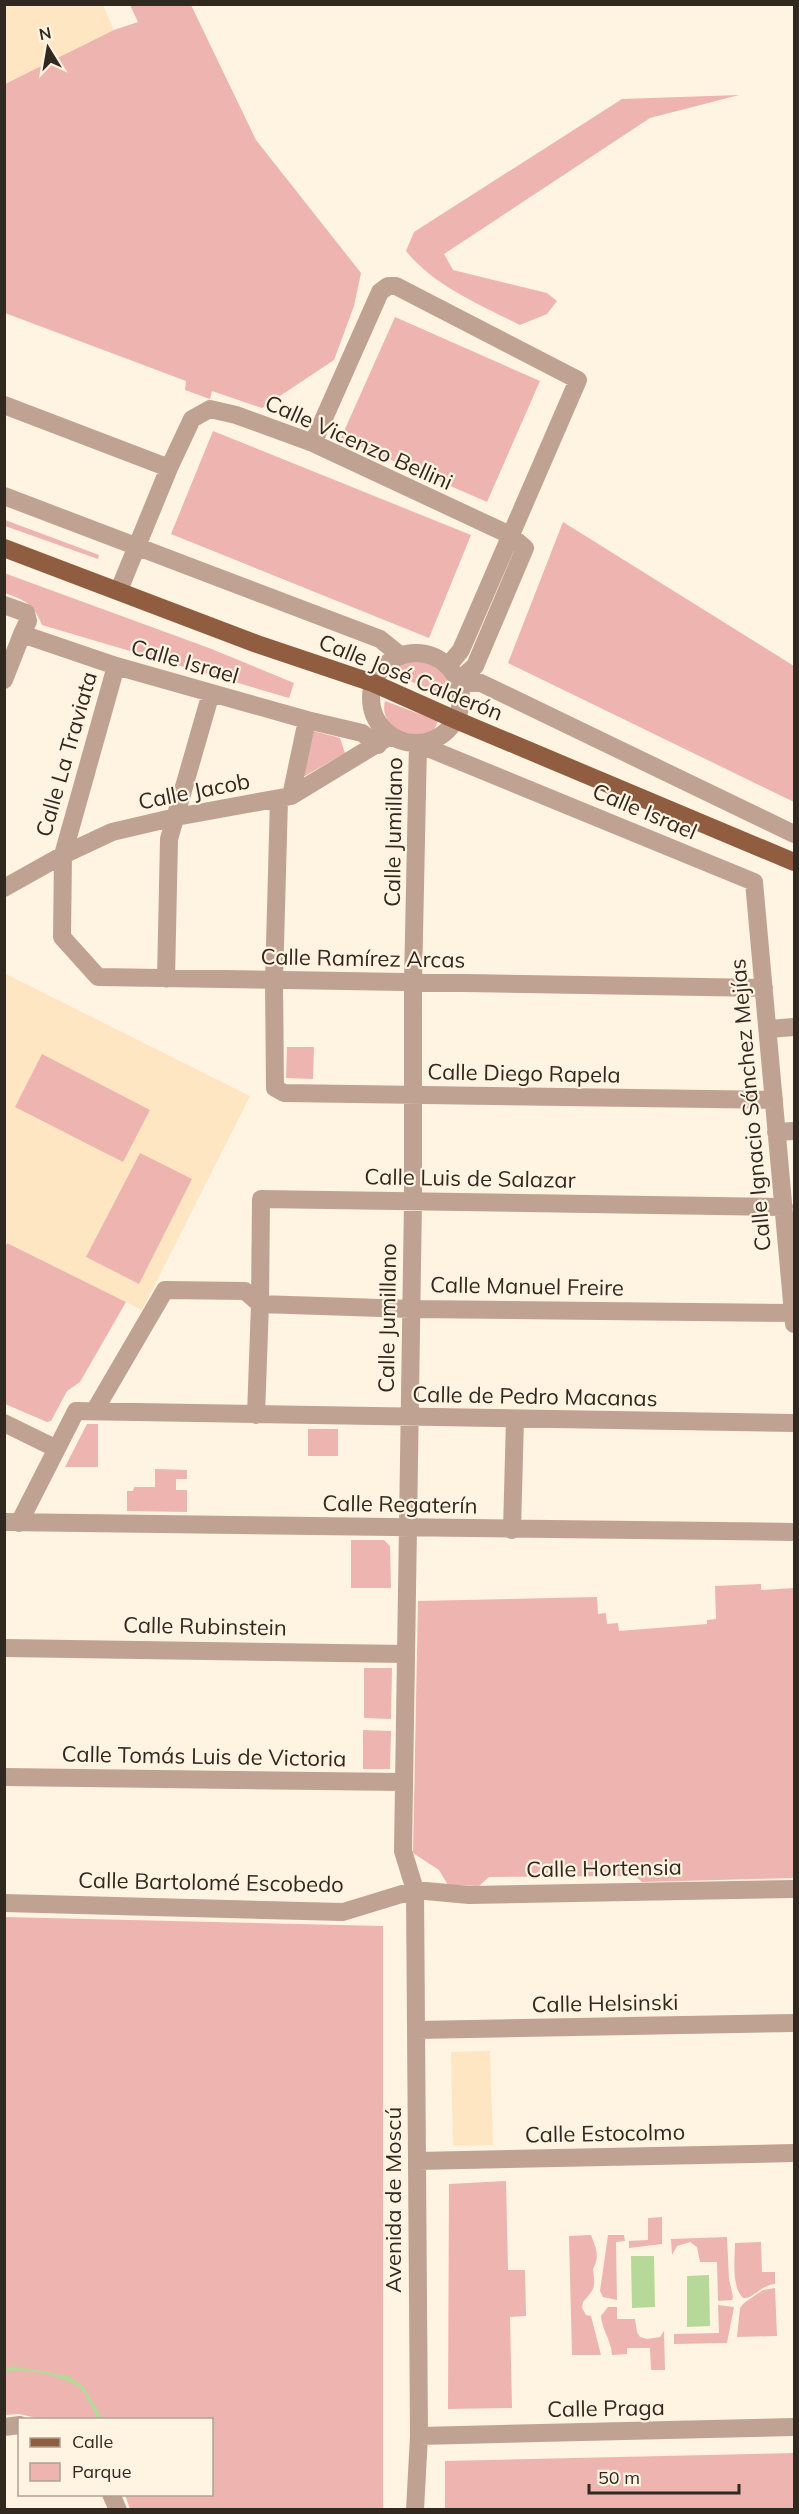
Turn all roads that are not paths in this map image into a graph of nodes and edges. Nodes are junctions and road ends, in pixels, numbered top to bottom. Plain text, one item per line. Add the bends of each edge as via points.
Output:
1 (4, 405) edge
2 (313, 444) junction
3 (169, 468) junction
4 (4, 496) edge
5 (510, 535) junction
6 (137, 546) junction
7 (4, 548) edge
8 (118, 590) junction
9 (4, 605) edge
10 (22, 634) junction
11 (401, 656) junction
12 (116, 666) junction
13 (453, 674) junction
14 (4, 680) edge
15 (373, 683) junction
16 (211, 693) junction
17 (307, 720) junction
18 (456, 720) junction
19 (384, 740) junction
20 (418, 744) junction
21 (285, 798) junction
22 (176, 817) junction
23 (795, 834) edge
24 (63, 855) junction
25 (795, 862) edge
26 (754, 882) joint
27 (4, 888) edge
28 (166, 979) junction
29 (274, 982) junction
30 (413, 983) junction
31 (764, 988) junction
32 (795, 1027) edge
33 (768, 1029) junction
34 (412, 1096) junction
35 (774, 1100) junction
36 (785, 1132) edge
37 (413, 1200) junction
38 (784, 1207) junction
39 (790, 1234) edge
40 (260, 1304) junction
41 (411, 1309) junction
42 (794, 1318) edge
43 (96, 1410) junction
44 (256, 1414) junction
45 (410, 1418) junction
46 (515, 1419) junction
47 (4, 1423) edge
48 (795, 1423) edge
49 (55, 1448) junction
50 (12, 1523) edge
51 (407, 1528) junction
52 (512, 1530) junction
53 (795, 1532) edge
54 (4, 1648) edge
55 (405, 1654) junction
56 (4, 1777) edge
57 (403, 1782) junction
58 (795, 1889) edge
59 (415, 1890) junction
60 (4, 1903) edge
61 (795, 2023) edge
62 (417, 2031) junction
63 (795, 2153) edge
64 (417, 2161) junction
65 (795, 2427) edge
66 (419, 2436) junction
67 (112, 2496) edge
68 (118, 2510) edge
69 (415, 2510) edge

1 - 3 street
2 - 3 street, Calle Vicenzo Bellini via 210,409 192,419
2 - 5 street, Calle Vicenzo Bellini
2 - 5 street via 380,292 396,286 578,380
3 - 6 street, Calle Vicenzo Bellini
4 - 6 street, Calle José Calderón
5 - 13 street via 525,548 475,666
6 - 8 street, Calle Vicenzo Bellini
6 - 11 street, Calle José Calderón via 380,639
7 - 8 main road, Calle José Calderón
8 - 15 main road, Calle José Calderón via 257,644
9 - 10 street via 26,613 28,621
10 - 12 street, Calle Israel
10 - 14 street
11 - 13 street, Calle José Calderón via 428,655 441,660
11 - 15 street via 384,667
12 - 16 street, Calle Israel
12 - 24 street, Calle La Traviata
13 - 18 street via 461,694
13 - 23 street, Calle José Calderón via 481,683
15 - 18 main road, Calle José Calderón
15 - 19 street via 372,712
16 - 17 street, Calle Israel
16 - 22 street
17 - 19 street, Calle Israel
17 - 21 street
18 - 20 street via 446,732
18 - 25 main road, Calle José Calderón
19 - 20 street, Calle Israel
19 - 21 street, Calle Jacob
20 - 26 street, Calle Israel
20 - 30 street, Calle Jumillano
21 - 22 street, Calle Jacob
21 - 29 street
22 - 24 street, Calle Jacob via 112,832
22 - 28 street via 169,839
24 - 27 street, Calle Jacob
24 - 28 street, Calle Ramírez Arcas via 62,937 98,977
26 - 31 street, Calle Ignacio Sánchez Mejías
28 - 29 street, Calle Ramírez Arcas
29 - 30 street, Calle Ramírez Arcas
29 - 34 street, Calle Diego Rapela via 275,1088 284,1092
30 - 31 street, Calle Ramírez Arcas
30 - 34 street, Calle Jumillano
31 - 33 street, Calle Ignacio Sánchez Mejías
32 - 33 street
33 - 35 street, Calle Ignacio Sánchez Mejías
34 - 35 street, Calle Diego Rapela
34 - 37 street, Calle Jumillano
35 - 36 street, Calle Ignacio Sánchez Mejías
36 - 38 street, Calle Ignacio Sánchez Mejías
37 - 38 street, Calle Luis de Salazar
37 - 40 street, Calle Luis de Salazar via 261,1199
37 - 41 street, Calle Jumillano
38 - 39 street, Calle Ignacio Sánchez Mejías
39 - 42 street, Calle Ignacio Sánchez Mejías
40 - 41 street, Calle Manuel Freire
40 - 43 street, Calle Manuel Freire via 245,1291 165,1290
40 - 44 street
41 - 42 street, Calle Manuel Freire
41 - 45 street, Calle Jumillano
43 - 44 street, Calle de Pedro Macanas
43 - 49 street via 76,1411
44 - 45 street, Calle de Pedro Macanas
45 - 46 street, Calle de Pedro Macanas
45 - 51 street, Calle Jumillano
46 - 48 street, Calle de Pedro Macanas
46 - 52 street
47 - 49 street
49 - 50 street
50 - 51 street, Calle Regaterín
51 - 52 street, Calle Regaterín
51 - 55 street, Calle Jumillano
52 - 53 street, Calle Regaterín
54 - 55 street, Calle Rubinstein
55 - 57 street, Calle Jumillano
56 - 57 street, Calle Tomás Luis de Victoria
57 - 59 street, Calle Jumillano via 403,1851
58 - 59 street, Calle Hortensia via 469,1895
59 - 60 street, Calle Bartolomé Escobedo via 343,1912
59 - 62 street, Avenida de Moscú
61 - 62 street, Calle Helsinski
62 - 64 street, Avenida de Moscú
63 - 64 street, Calle Estocolmo
64 - 66 street, Avenida de Moscú
65 - 66 street, Calle Praga
66 - 69 street, Avenida de Moscú
67 - 68 street

